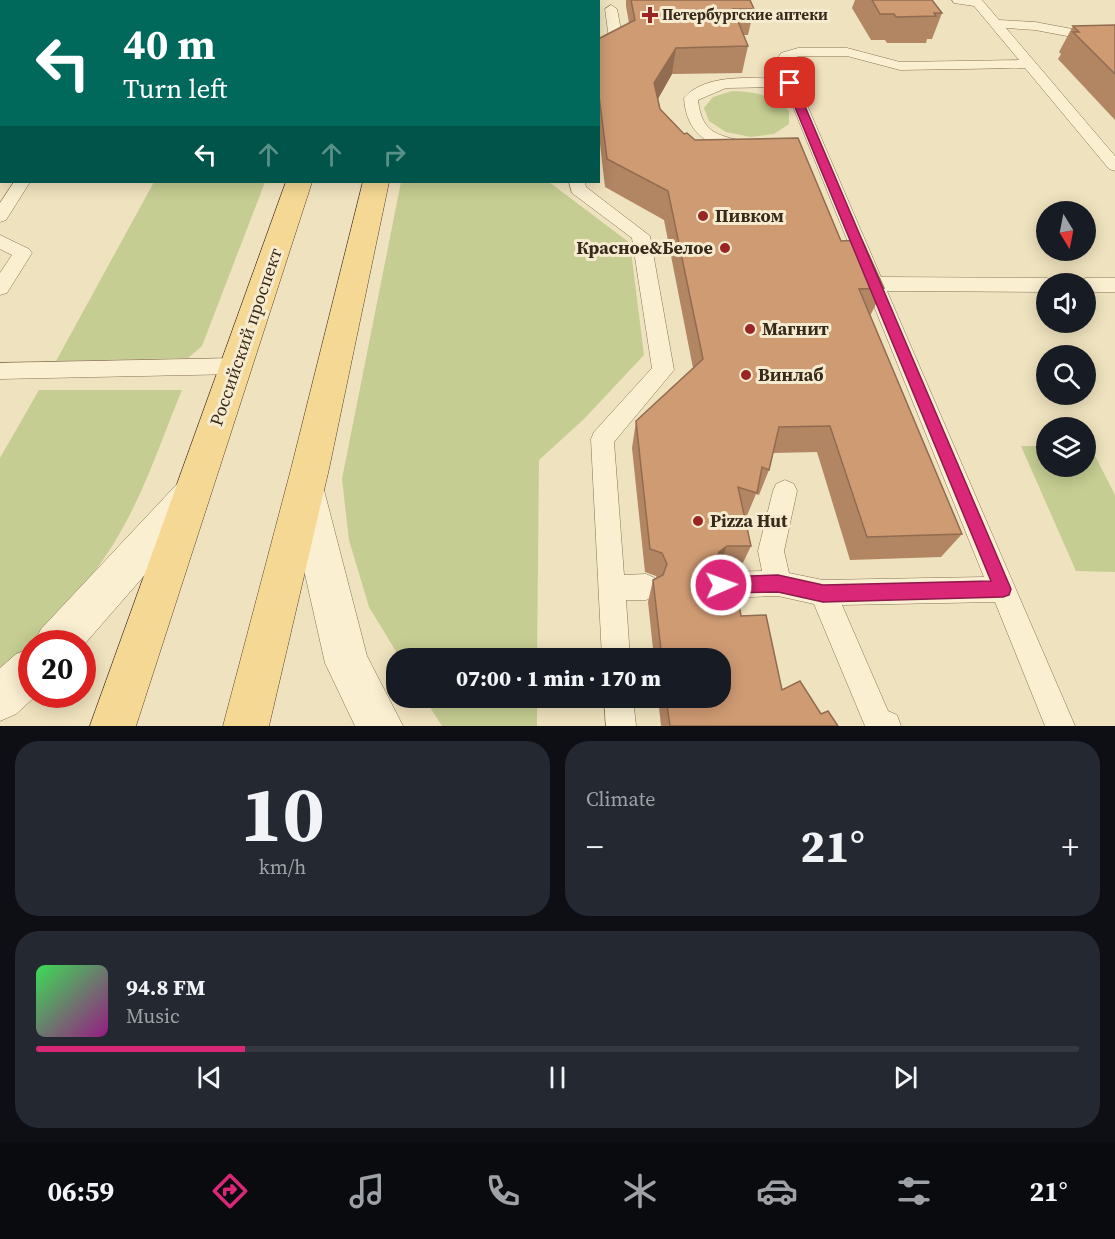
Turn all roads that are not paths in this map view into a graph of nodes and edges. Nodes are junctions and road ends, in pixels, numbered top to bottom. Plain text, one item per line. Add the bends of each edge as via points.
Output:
1 (958, 0) edge
2 (984, 2) edge
3 (611, 9) dead end
4 (994, 23) junction
5 (1115, 41) edge
6 (600, 49) edge
7 (1028, 64) junction
8 (790, 83) junction
9 (759, 147) edge
10 (1115, 166) edge
11 (21, 183) edge
12 (299, 183) edge
13 (376, 183) edge
14 (578, 183) edge
15 (0, 216) edge
16 (0, 241) edge
17 (875, 284) junction
18 (1036, 285) edge
19 (1096, 285) edge
20 (1115, 285) edge
21 (0, 288) edge
22 (237, 366) junction
23 (0, 371) edge
24 (305, 490) junction
25 (784, 491) dead end
26 (192, 493) junction
27 (778, 583) junction
28 (721, 585) edge
29 (646, 587) dead end
30 (611, 588) junction
31 (1003, 589) junction
32 (823, 593) junction
33 (69, 630) edge
34 (615, 648) edge
35 (18, 682) edge
36 (0, 698) edge
37 (620, 708) edge
38 (113, 726) edge
39 (246, 726) edge
40 (380, 726) edge
41 (621, 726) edge
42 (886, 726) edge
43 (1060, 726) edge

1 - 2 lane
2 - 4 lane
3 - 6 lane via 616,40
4 - 5 lane
4 - 7 lane
7 - 8 lane via 900,66 847,52 798,52 786,56 782,63
7 - 10 lane
8 - 9 lane via 727,83 705,88 691,98 691,115 711,138 732,145
8 - 17 lane via 811,146
11 - 15 lane
12 - 22 main road, Российский проспект
13 - 24 main road
14 - 30 lane via 578,189 642,236 663,370 602,439
16 - 21 lane via 23,253
17 - 18 lane
17 - 31 lane
19 - 20 lane
22 - 23 lane
22 - 26 main road, Российский проспект
24 - 39 main road
24 - 40 street via 347,663
25 - 27 lane via 771,551
26 - 33 street, Российский проспект
26 - 38 main road, Российский проспект
27 - 28 lane
27 - 32 lane
29 - 30 lane
30 - 34 lane
31 - 32 lane
31 - 43 lane
32 - 42 lane via 878,721
35 - 36 street
37 - 41 lane

